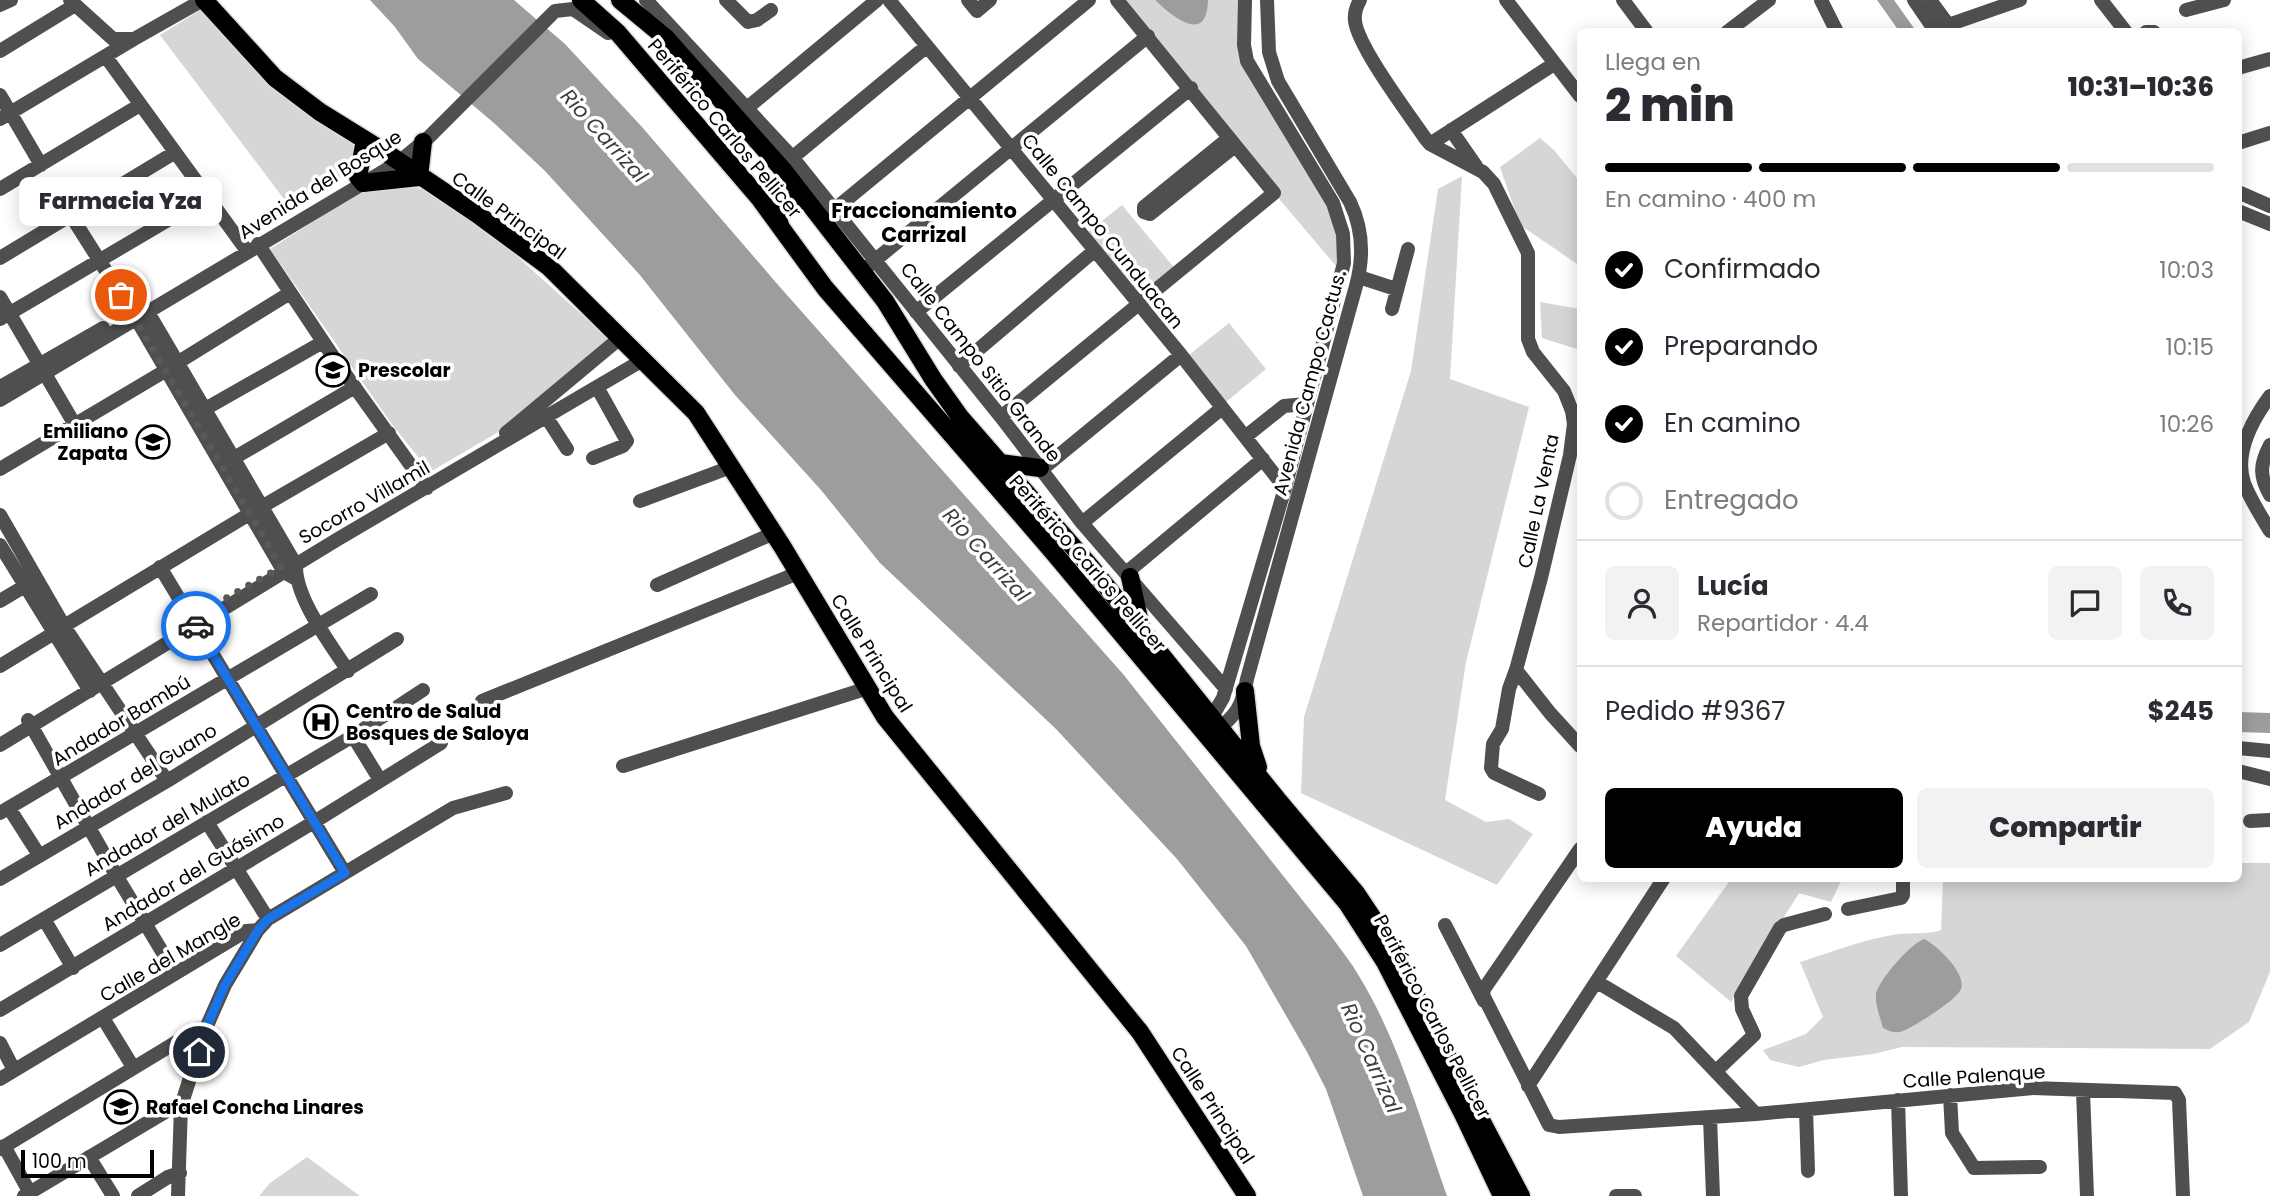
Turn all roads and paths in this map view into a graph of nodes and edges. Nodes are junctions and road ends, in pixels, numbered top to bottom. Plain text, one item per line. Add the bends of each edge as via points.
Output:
1 (11, 0) edge
2 (203, 0) edge
3 (581, 0) edge
4 (620, 0) edge
5 (646, 0) edge
6 (726, 0) edge
7 (877, 0) edge
8 (889, 0) edge
9 (968, 0) edge
10 (990, 0) edge
11 (1089, 0) edge
12 (1118, 0) edge
13 (1245, 0) edge
14 (1267, 0) edge
15 (1360, 0) edge
16 (1506, 0) edge
17 (1623, 0) edge
18 (1769, 0) edge
19 (1914, 0) edge
20 (1930, 0) edge
21 (2020, 0) edge
22 (2101, 0) edge
23 (2224, 0) edge
24 (72, 3) edge
25 (1821, 4) edge
26 (0, 5) edge
27 (548, 7) edge
28 (771, 10) dead end
29 (2186, 10) dead end
30 (1644, 28) edge
31 (1732, 28) edge
32 (1835, 28) edge
33 (1945, 28) edge
34 (1945, 28) edge
35 (1949, 28) edge
36 (2123, 28) edge
37 (1148, 36) junction
38 (134, 39) junction
39 (927, 46) junction
40 (632, 50) junction
41 (0, 51) edge
42 (106, 57) junction
43 (2270, 59) edge
44 (1554, 64) junction
45 (2242, 67) edge
46 (1191, 88) junction
47 (1577, 92) edge
48 (0, 95) edge
49 (970, 99) junction
50 (140, 105) junction
51 (747, 108) junction
52 (5, 116) edge
53 (1451, 130) junction
54 (2270, 133) edge
55 (425, 137) junction
56 (365, 140) junction
57 (1232, 142) junction
58 (2242, 142) edge
59 (1430, 144) junction
60 (1012, 150) junction
61 (174, 153) junction
62 (395, 159) junction
63 (41, 165) junction
64 (786, 165) junction
65 (1479, 170) junction
66 (419, 177) junction
67 (360, 180) junction
68 (0, 189) edge
69 (2242, 194) edge
70 (207, 197) junction
71 (760, 200) junction
72 (1053, 200) junction
73 (809, 203) junction
74 (2270, 206) edge
75 (2242, 213) edge
76 (70, 214) junction
77 (828, 214) junction
78 (2270, 224) edge
79 (780, 225) junction
80 (249, 247) junction
81 (1408, 248) dead end
82 (1094, 251) junction
83 (0, 258) edge
84 (99, 261) junction
85 (869, 266) junction
86 (1359, 277) junction
87 (1396, 289) junction
88 (290, 293) junction
89 (0, 297) edge
90 (1138, 303) junction
91 (1392, 309) dead end
92 (916, 312) junction
93 (140, 313) junction
94 (5, 317) edge
95 (620, 338) junction
96 (323, 342) junction
97 (1181, 355) junction
98 (641, 361) junction
99 (959, 366) junction
100 (171, 367) junction
101 (40, 369) junction
102 (0, 387) edge
103 (355, 387) junction
104 (597, 387) junction
105 (2270, 396) edge
106 (0, 400) edge
107 (1574, 400) edge
108 (1306, 404) junction
109 (1222, 408) junction
110 (205, 409) junction
111 (1001, 417) junction
112 (547, 418) junction
113 (75, 425) junction
114 (388, 433) junction
115 (1245, 437) junction
116 (2269, 448) edge
117 (567, 449) dead end
118 (234, 458) junction
119 (593, 458) dead end
120 (2242, 458) edge
121 (1263, 459) junction
122 (1000, 463) junction
123 (731, 467) junction
124 (0, 469) edge
125 (1040, 469) junction
126 (2242, 476) edge
127 (425, 485) junction
128 (1285, 488) junction
129 (2270, 495) edge
130 (640, 501) dead end
131 (257, 510) junction
132 (0, 515) edge
133 (1082, 523) junction
134 (2270, 531) edge
135 (4, 533) edge
136 (774, 533) junction
137 (0, 545) edge
138 (160, 567) junction
139 (290, 569) junction
140 (799, 573) junction
141 (1128, 575) junction
142 (657, 585) dead end
143 (25, 586) junction
144 (371, 594) dead end
145 (0, 601) edge
146 (194, 622) junction
147 (319, 624) junction
148 (59, 629) junction
149 (1142, 631) junction
150 (397, 639) dead end
151 (0, 666) edge
152 (1517, 667) junction
153 (348, 671) junction
154 (228, 679) junction
155 (101, 680) junction
156 (87, 688) junction
157 (868, 688) junction
158 (1226, 688) junction
159 (423, 690) dead end
160 (1245, 691) junction
161 (482, 701) dead end
162 (29, 722) junction
163 (257, 726) junction
164 (1210, 726) junction
165 (0, 734) edge
166 (137, 734) junction
167 (353, 736) junction
168 (1577, 737) edge
169 (441, 743) dead end
170 (0, 745) edge
171 (2243, 748) edge
172 (2270, 751) edge
173 (623, 766) dead end
174 (2242, 772) edge
175 (286, 776) junction
176 (60, 779) junction
177 (2270, 779) edge
178 (167, 780) junction
179 (380, 780) junction
180 (1262, 780) junction
181 (506, 793) dead end
182 (1539, 794) dead end
183 (4, 811) edge
184 (2270, 820) edge
185 (2250, 821) dead end
186 (206, 822) junction
187 (314, 822) junction
188 (88, 826) junction
189 (1577, 853) edge
190 (39, 855) junction
191 (236, 868) junction
192 (345, 873) junction
193 (116, 875) junction
194 (0, 879) edge
195 (1661, 882) edge
196 (1903, 882) edge
197 (1848, 909) dead end
198 (1825, 914) dead end
199 (44, 919) junction
200 (146, 923) junction
201 (263, 924) junction
202 (1445, 925) dead end
203 (0, 945) edge
204 (73, 968) junction
205 (175, 973) junction
206 (1597, 982) junction
207 (1484, 1001) junction
208 (0, 1010) edge
209 (103, 1018) junction
210 (206, 1028) junction
211 (0, 1043) edge
212 (133, 1067) junction
213 (14, 1070) junction
214 (1716, 1071) junction
215 (0, 1079) edge
216 (1528, 1086) junction
217 (2084, 1091) junction
218 (1950, 1096) junction
219 (1898, 1100) junction
220 (181, 1106) junction
221 (1806, 1110) junction
222 (1756, 1114) junction
223 (1710, 1118) junction
224 (2, 1147) edge
225 (89, 1157) junction
226 (2040, 1167) dead end
227 (1808, 1171) dead end
228 (180, 1173) junction
229 (27, 1194) edge
230 (1501, 1194) edge
231 (113, 1196) edge
232 (138, 1196) edge
233 (178, 1196) edge
234 (1247, 1196) edge
235 (1521, 1196) edge
236 (1615, 1196) edge
237 (1635, 1196) edge
238 (1713, 1196) edge
239 (1901, 1196) edge
240 (2087, 1196) edge
241 (2183, 1196) edge

1 - 26 street
2 - 38 street
2 - 56 main road, Calle Principal via 275,78
3 - 40 main road, Periférico Carlos Pellicer
4 - 64 main road via 666,38
5 - 51 street
6 - 28 street via 748,22
7 - 51 street
8 - 39 street, Calle Campo Cunduacan
9 - 10 street via 977,11
11 - 49 street
12 - 37 street
13 - 108 street via 1244,45 1249,65 1327,192 1344,244 1342,273
14 - 86 street, Avenida Campo Cactus. via 1269,51 1278,81 1354,212 1362,256
15 - 59 street, Calle La Venta via 1355,19 1364,45
16 - 44 street
17 - 30 street
18 - 31 street
19 - 33 street
20 - 34 street
21 - 35 street
22 - 36 street
23 - 29 street
24 - 38 street via 113,39
24 - 41 street
25 - 32 street
27 - 40 street, Avenida del Bosque via 573,9
27 - 55 street, Avenida del Bosque
37 - 46 street
37 - 60 street
38 - 42 street
39 - 49 street, Calle Campo Cunduacan
39 - 64 street
40 - 71 main road, Periférico Carlos Pellicer
42 - 50 street
42 - 52 street
43 - 45 street
44 - 47 street
44 - 53 street
46 - 57 street
46 - 72 street
48 - 52 street
49 - 60 street, Calle Campo Cunduacan
49 - 77 street
50 - 61 street
50 - 63 street
51 - 64 street
52 - 63 street
53 - 59 street
53 - 65 street
54 - 58 street
55 - 62 street, Avenida del Bosque
55 - 66 main road
56 - 62 main road, Calle Principal
56 - 67 main road
57 - 57 street via 1143,206 1144,212 1152,213
57 - 90 street via 1274,193
59 - 65 street, Calle La Venta
60 - 72 street, Calle Campo Cunduacan
60 - 85 street
61 - 70 street
61 - 76 street
62 - 66 main road, Calle Principal
62 - 67 street, Avenida del Bosque
63 - 68 street
64 - 71 main road via 786,188 779,199
64 - 73 main road
64 - 77 street
65 - 107 street, Calle La Venta via 1494,184 1527,248 1528,340
66 - 67 main road
66 - 95 main road, Calle Principal via 549,267
67 - 80 street, Avenida del Bosque
69 - 74 street
70 - 80 street
70 - 84 street
71 - 79 main road, Periférico Carlos Pellicer
72 - 82 street, Calle Campo Cunduacan
72 - 92 street
73 - 77 main road
73 - 79 main road via 799,199 785,202 777,214
75 - 78 street
76 - 83 street
76 - 84 street
77 - 85 main road
79 - 164 main road, Periférico Carlos Pellicer via 825,288
80 - 88 street
80 - 93 street, Avenida del Bosque
81 - 87 street
82 - 90 street, Calle Campo Cunduacan
82 - 99 street
84 - 93 street
84 - 94 street
85 - 92 street, Calle Campo Sitio Grande
85 - 122 main road via 885,301 947,398
86 - 87 street
86 - 160 street, Avenida Campo Cactus.
87 - 91 street
88 - 96 street
88 - 100 street
89 - 94 street
90 - 97 street, Calle Campo Cunduacan
90 - 111 street
92 - 99 street, Calle Campo Sitio Grande
93 - 100 street
93 - 101 street, Avenida del Bosque
94 - 101 street
95 - 98 main road, Calle Principal
95 - 127 street, Socorro Villamil via 507,433
96 - 103 street
96 - 110 street
97 - 109 street, Calle Campo Cunduacan
97 - 125 street
98 - 104 street, Socorro Villamil
98 - 123 main road, Calle Principal via 696,413
99 - 111 street, Calle Campo Sitio Grande
100 - 110 street
100 - 113 street
100 - 131 street
101 - 102 street, Avenida del Bosque
101 - 106 street, Avenida del Bosque
101 - 113 street
103 - 114 street
103 - 118 street
104 - 112 street, Socorro Villamil
104 - 119 street via 627,440
105 - 120 street via 2252,424
107 - 152 street, Calle La Venta via 1570,455
108 - 115 street via 1284,406
108 - 128 street
109 - 115 street, Calle Campo Cunduacan
109 - 133 street
110 - 118 street
111 - 125 street, Calle Campo Sitio Grande
112 - 117 street
112 - 127 street, Socorro Villamil
113 - 124 street
114 - 127 street
114 - 131 street
115 - 121 street, Calle Campo Cunduacan
116 - 129 street via 2261,471
118 - 131 street
121 - 128 street, Calle Campo Cunduacan
121 - 141 street
122 - 125 main road
122 - 149 main road
123 - 130 street
123 - 136 main road, Calle Principal
125 - 133 street, Calle Campo Sitio Grande
126 - 134 street
127 - 139 street, Socorro Villamil
128 - 158 street
131 - 138 street
131 - 139 street
132 - 135 street
133 - 141 street, Calle Campo Sitio Grande
135 - 148 street
136 - 140 main road, Calle Principal
136 - 142 street
137 - 143 street
138 - 146 street
138 - 148 street
139 - 146 street, Socorro Villamil
139 - 147 street
140 - 157 main road, Calle Principal
140 - 161 street
141 - 149 main road
141 - 158 street, Calle Campo Sitio Grande
143 - 145 street
143 - 148 street
144 - 147 street, Andador Bambú
146 - 154 street
146 - 155 street, Socorro Villamil
147 - 153 street
147 - 154 street, Andador Bambú
148 - 151 street
148 - 155 street
148 - 156 street
149 - 164 main road
150 - 153 street, Andador del Guano
152 - 168 street via 1519,676
152 - 182 street, Calle La Venta via 1502,729 1493,744 1491,768 1494,774
153 - 163 street, Andador del Guano
154 - 163 street
154 - 166 street, Andador Bambú
155 - 156 street, Socorro Villamil
155 - 166 street
156 - 162 street, Socorro Villamil
157 - 173 street
157 - 234 main road, Calle Principal via 893,727 1140,1032
158 - 164 street
159 - 167 street, Andador del Mulato
160 - 164 street, Avenida Campo Cactus. via 1239,709
160 - 180 main road via 1251,746
162 - 165 street, Socorro Villamil
162 - 170 street, Socorro Villamil
162 - 176 street
163 - 175 street
163 - 178 street, Andador del Guano
164 - 180 main road
164 - 230 main road, Periférico Carlos Pellicer via 1374,941
166 - 176 street, Andador Bambú
166 - 178 street
167 - 175 street, Andador del Mulato
167 - 179 street
169 - 179 street, Andador del Guásimo
171 - 172 street
174 - 177 street
175 - 186 street, Andador del Mulato
175 - 187 street
176 - 183 street, Andador Bambú
176 - 188 street
178 - 188 street, Andador del Guano
179 - 187 street, Andador del Guásimo
180 - 235 main road via 1370,912
181 - 192 street, Calle del Mangle via 453,808
183 - 190 street
184 - 185 street
186 - 191 street
186 - 193 street, Andador del Mulato
187 - 191 street, Andador del Guásimo
187 - 192 street
188 - 190 street, Andador del Guano
188 - 193 street
189 - 207 street via 1484,989
190 - 194 street, Andador del Guano
191 - 200 street, Andador del Guásimo
191 - 201 street
192 - 201 street, Calle del Mangle
193 - 199 street, Andador del Mulato
193 - 200 street
195 - 206 street
196 - 197 street via 1900,898
198 - 214 street via 1780,928 1741,996 1754,1035
199 - 203 street, Andador del Mulato
199 - 204 street
200 - 204 street, Andador del Guásimo
200 - 205 street
201 - 205 street, Calle del Mangle
201 - 210 street via 225,985
202 - 207 street
204 - 208 street, Andador del Guásimo
205 - 209 street, Calle del Mangle
206 - 214 street via 1674,1028
206 - 216 street
207 - 216 street
209 - 212 street
209 - 213 street, Calle del Mangle
210 - 212 street
210 - 220 street
211 - 213 street
212 - 224 street
213 - 215 street, Calle del Mangle
214 - 222 street
216 - 223 street, Calle Palenque via 1551,1126
217 - 218 street, Calle Palenque via 2033,1088
217 - 240 street
217 - 241 street, Calle Palenque via 2177,1094
218 - 219 street, Calle Palenque
218 - 226 street via 1952,1133 1974,1168
219 - 221 street, Calle Palenque
219 - 239 street
220 - 225 street
220 - 228 street
221 - 222 street, Calle Palenque
221 - 227 street
222 - 223 street, Calle Palenque
223 - 238 street
224 - 229 street
225 - 229 street
225 - 231 street
228 - 232 street
228 - 233 street
236 - 237 street

